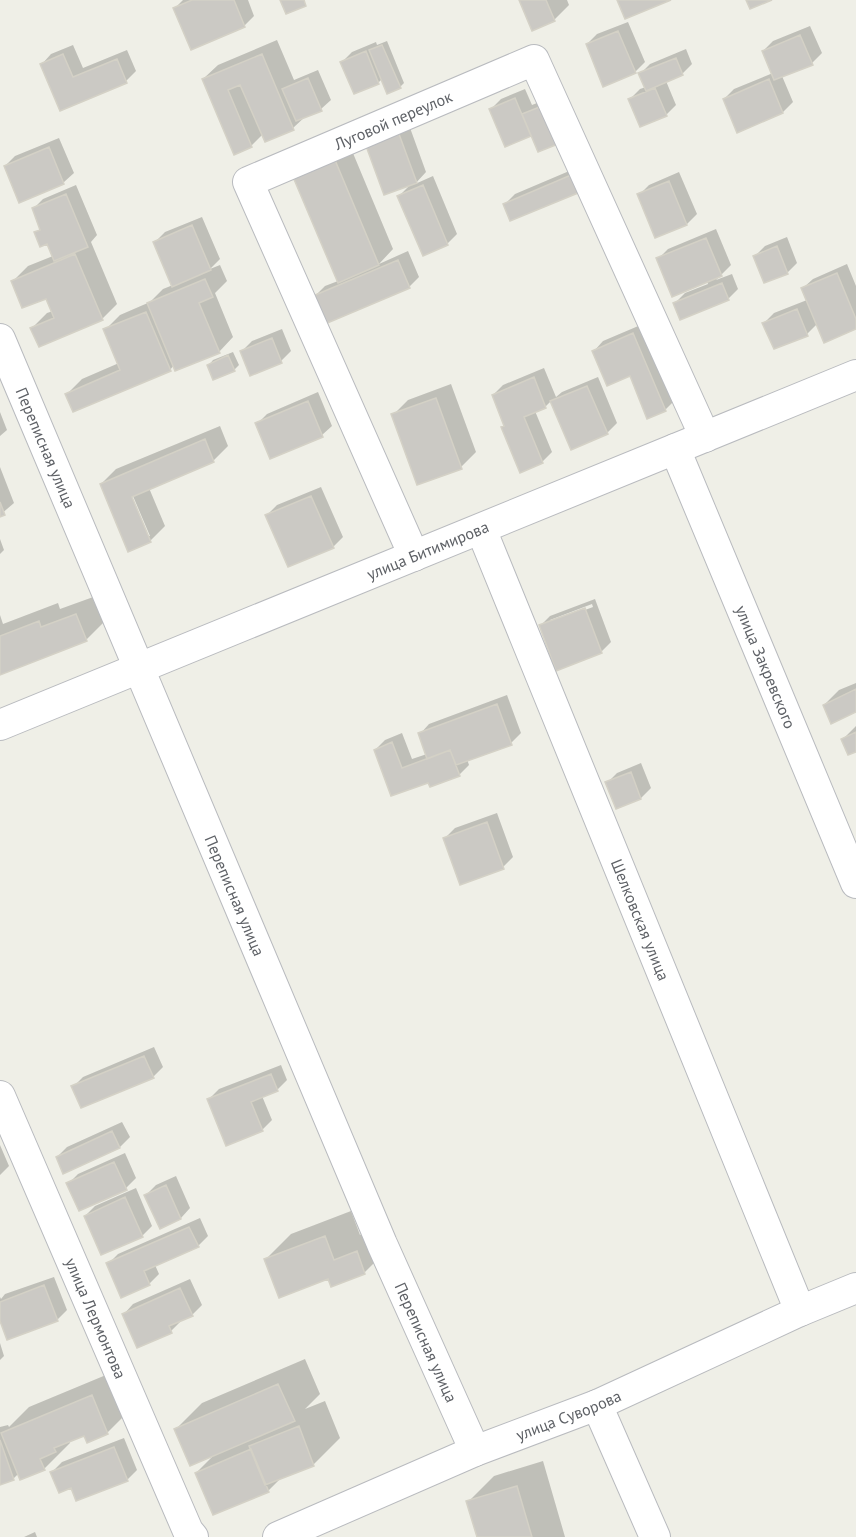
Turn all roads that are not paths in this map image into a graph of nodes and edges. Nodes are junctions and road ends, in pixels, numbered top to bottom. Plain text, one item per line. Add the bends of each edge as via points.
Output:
1 (0, 339) edge
2 (856, 375) edge
3 (705, 437) junction
4 (675, 449) junction
5 (481, 528) junction
6 (414, 556) junction
7 (138, 669) junction
8 (0, 725) edge
9 (856, 883) edge
10 (0, 1096) edge
11 (856, 1288) edge
12 (800, 1311) junction
13 (597, 1405) junction
14 (475, 1451) junction
15 (194, 1537) edge
16 (278, 1537) edge
17 (655, 1537) edge

1 - 7 street, Переписная улица
2 - 3 street, улица Битимирова
3 - 4 street, улица Битимирова
3 - 6 street, Луговой переулок via 534,60 248,182
4 - 5 street, улица Битимирова
4 - 9 street, улица Закревского
5 - 6 street, улица Битимирова
5 - 12 street, Шелковская улица
6 - 7 street, улица Битимирова
7 - 8 street, улица Битимирова
7 - 14 street, Переписная улица via 382,1244
10 - 15 street, улица Лермонтова via 188,1531
11 - 12 street, улица Суворова
12 - 13 street, улица Суворова
13 - 14 street, улица Суворова
13 - 17 street
14 - 16 street, улица Суворова

